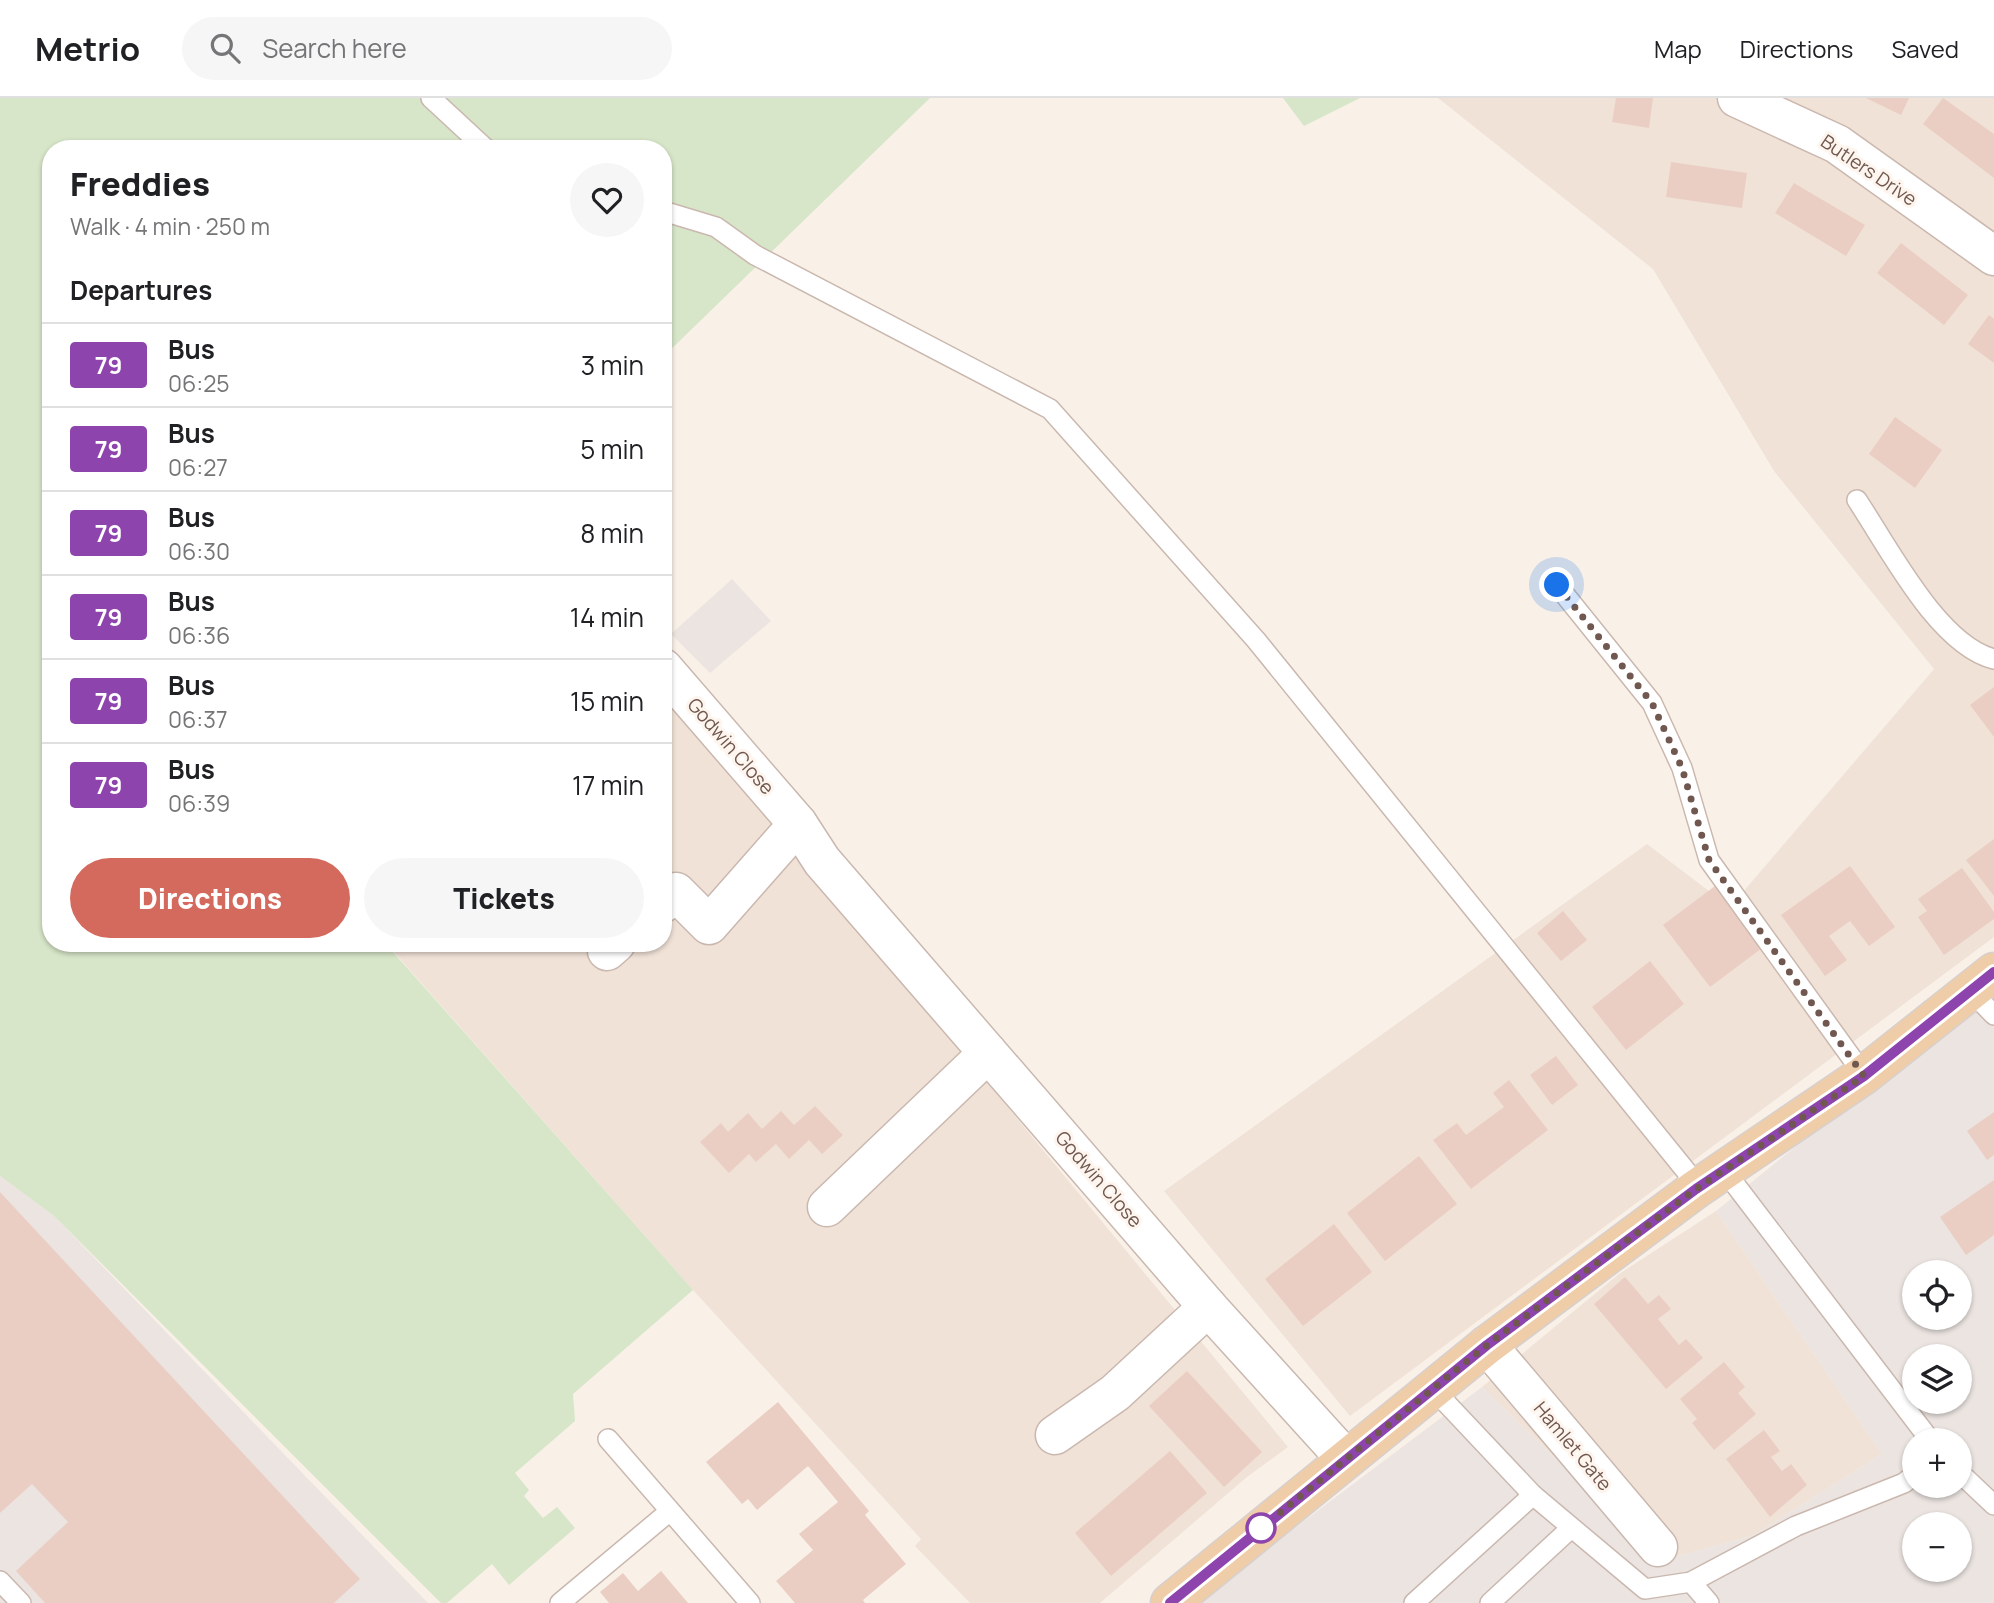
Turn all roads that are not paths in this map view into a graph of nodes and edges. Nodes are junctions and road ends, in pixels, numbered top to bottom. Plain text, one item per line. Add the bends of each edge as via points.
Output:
1 (431, 98) edge
2 (1737, 98) edge
3 (476, 140) edge
4 (672, 214) edge
5 (1994, 256) edge
6 (1857, 500) dead end
7 (1557, 585) dead end
8 (1994, 659) edge
9 (672, 678) edge
10 (799, 824) junction
11 (672, 895) edge
12 (1986, 993) edge
13 (988, 1053) junction
14 (1864, 1076) junction
15 (1710, 1180) junction
16 (827, 1207) dead end
17 (1208, 1307) junction
18 (1487, 1345) junction
19 (1433, 1389) junction
20 (1920, 1428) edge
21 (1055, 1435) dead end
22 (608, 1439) dead end
23 (1346, 1459) junction
24 (1902, 1484) edge
25 (1972, 1484) edge
26 (1533, 1495) junction
27 (1994, 1505) edge
28 (670, 1511) junction
29 (1570, 1529) junction
30 (1658, 1547) dead end
31 (0, 1581) edge
32 (1691, 1582) junction
33 (1637, 1596) edge
34 (21, 1603) edge
35 (560, 1603) edge
36 (750, 1603) edge
37 (1170, 1603) edge
38 (1414, 1603) edge
39 (1490, 1603) edge
40 (1709, 1603) edge

1 - 3 lane
2 - 5 street, Butlers Drive via 1837,144
4 - 15 lane via 716,227 755,255 1050,409 1256,640 1686,1171
6 - 8 lane via 1936,618 1973,652
7 - 14 lane via 1652,703 1682,768 1709,860
9 - 10 street, Godwin Close
10 - 11 street via 709,925 676,892
10 - 13 street, Godwin Close via 822,861
12 - 14 main road
13 - 16 street
13 - 17 street, Godwin Close
14 - 15 main road
15 - 18 main road
15 - 20 lane
17 - 21 street via 1115,1392
17 - 23 street, Godwin Close
18 - 19 main road
18 - 30 street, Hamlet Gate
19 - 23 main road
19 - 26 lane
22 - 28 lane
23 - 37 main road
24 - 32 lane via 1796,1526
25 - 27 lane
26 - 29 lane
26 - 38 lane
28 - 35 lane
28 - 36 lane
29 - 33 lane
29 - 39 lane
31 - 34 lane
32 - 33 lane
32 - 40 lane

